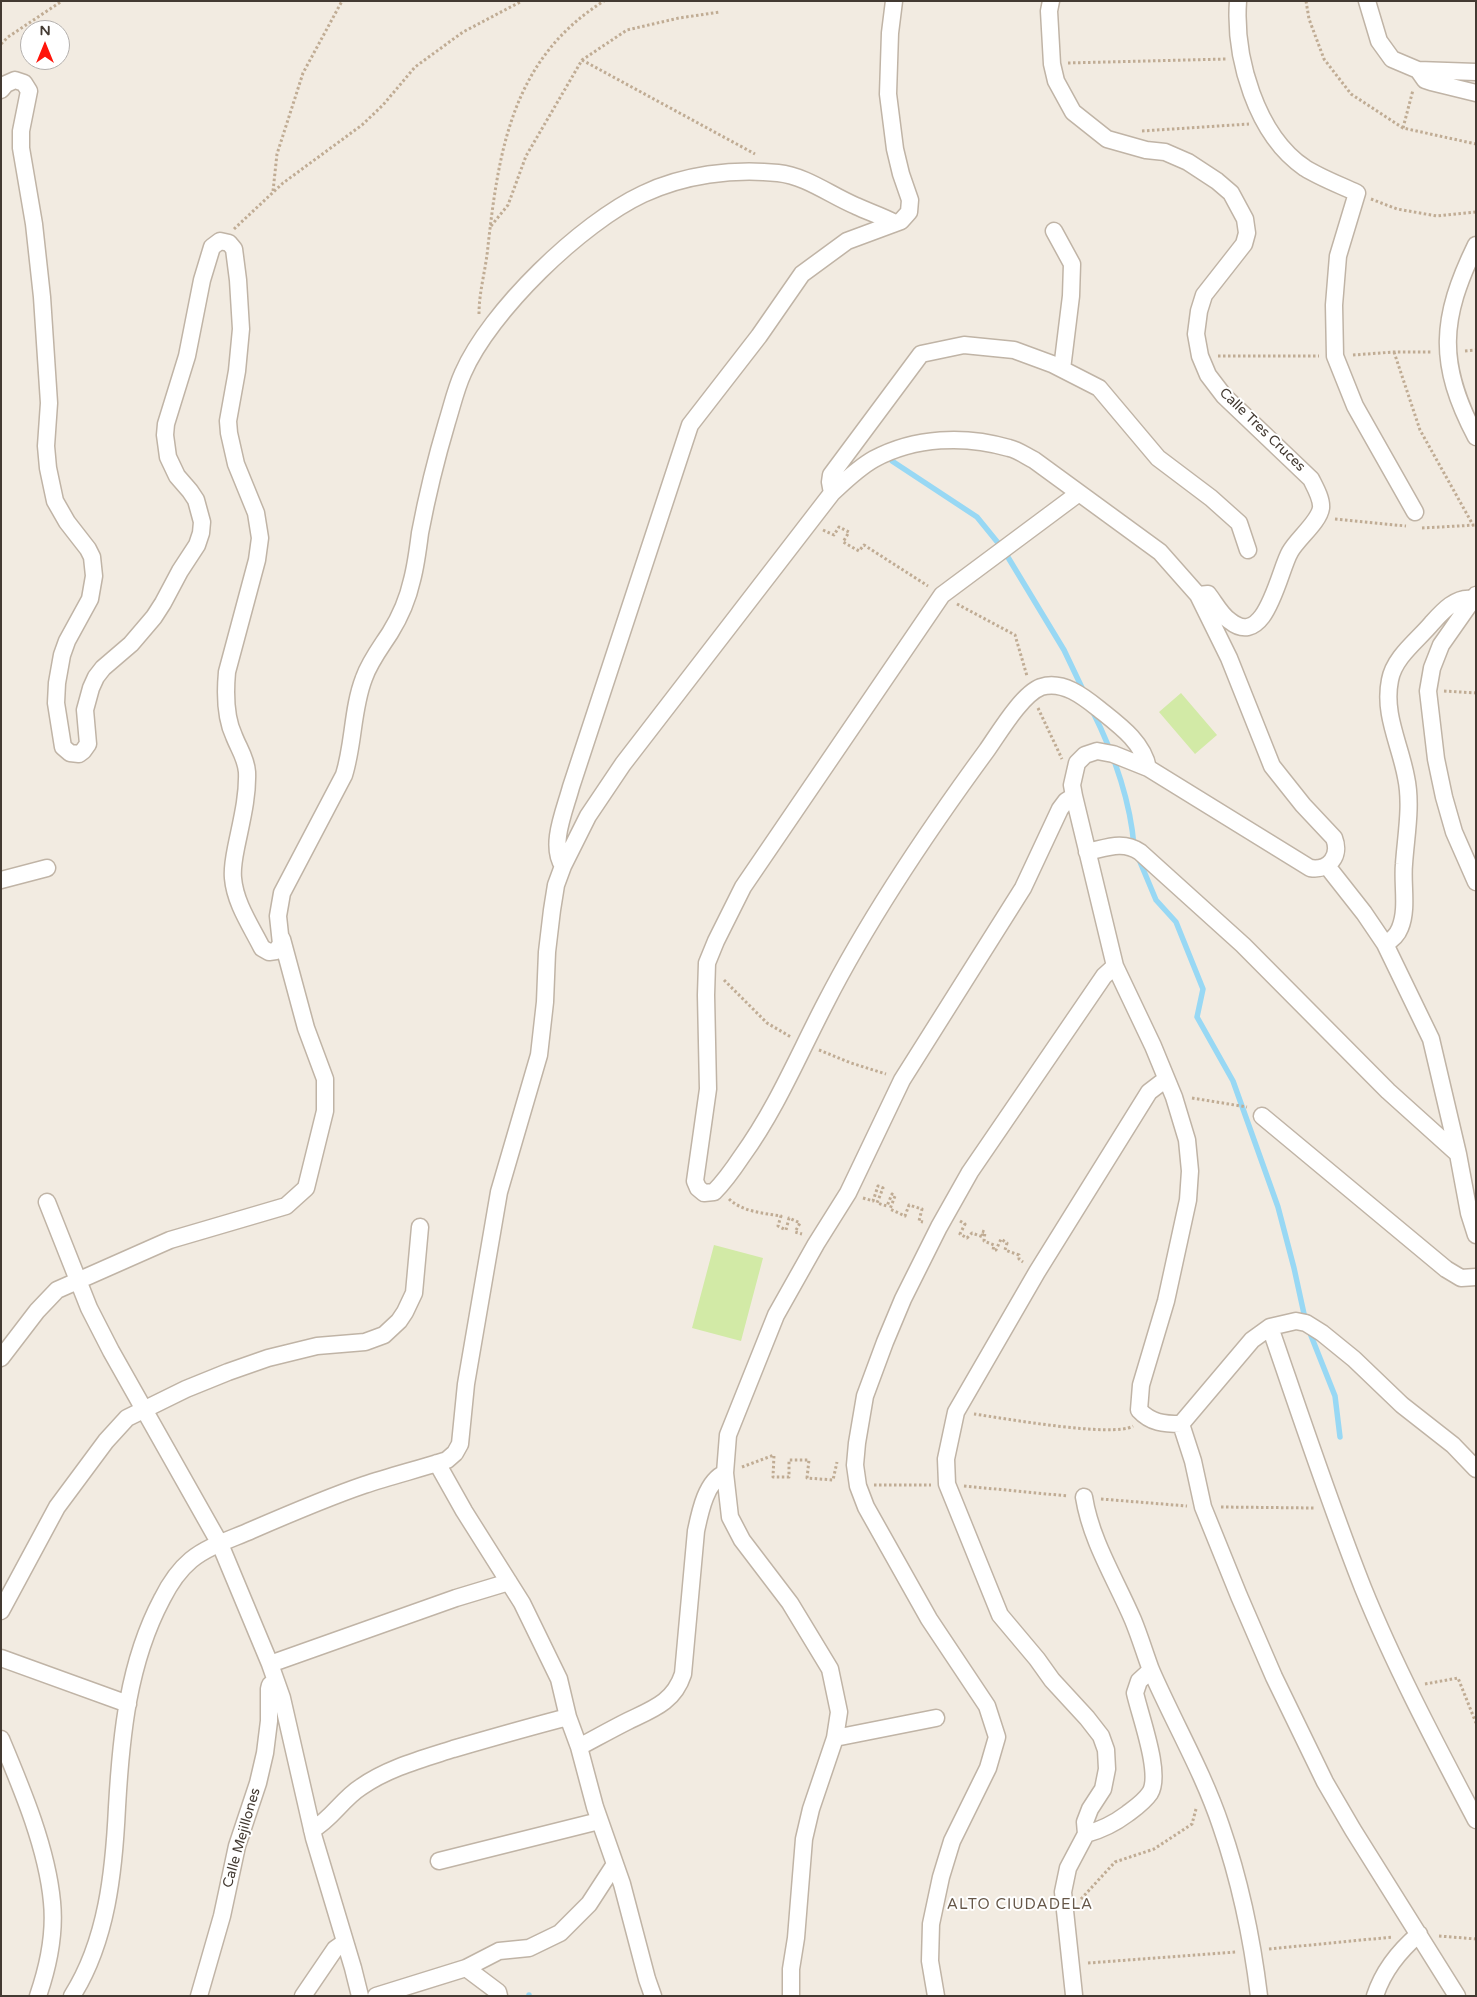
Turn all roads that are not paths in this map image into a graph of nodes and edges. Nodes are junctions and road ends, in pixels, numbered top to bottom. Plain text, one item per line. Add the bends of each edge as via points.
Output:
1 (894, 1) edge
2 (1050, 1) edge
3 (1238, 1) edge
4 (1367, 1) edge
5 (1418, 70) junction
6 (1476, 72) edge
7 (1, 90) edge
8 (1476, 93) edge
9 (895, 223) junction
10 (1054, 231) dead end
11 (1476, 245) edge
12 (1062, 369) junction
13 (1476, 437) edge
14 (832, 493) junction
15 (1079, 493) junction
16 (1415, 512) dead end
17 (1248, 550) dead end
18 (1198, 595) junction
19 (1474, 597) edge
20 (1148, 768) junction
21 (1074, 796) junction
22 (1087, 852) junction
23 (563, 866) junction
24 (1327, 866) junction
25 (47, 868) dead end
26 (1, 880) edge
27 (1476, 882) edge
28 (282, 939) junction
29 (1385, 944) junction
30 (1115, 966) junction
31 (1166, 1079) junction
32 (1262, 1116) dead end
33 (1458, 1154) junction
34 (46, 1202) dead end
35 (420, 1227) dead end
36 (1476, 1235) edge
37 (1476, 1277) edge
38 (79, 1282) junction
39 (1270, 1327) junction
40 (1, 1358) edge
41 (144, 1408) junction
42 (1181, 1424) junction
43 (437, 1463) junction
44 (1476, 1469) edge
45 (725, 1473) junction
46 (1084, 1498) road end
47 (220, 1544) junction
48 (509, 1582) junction
49 (1, 1611) edge
50 (1, 1658) edge
51 (270, 1664) junction
52 (1152, 1670) junction
53 (276, 1680) junction
54 (128, 1704) junction
55 (568, 1717) junction
56 (936, 1718) dead end
57 (835, 1738) junction
58 (1, 1739) edge
59 (579, 1747) junction
60 (1476, 1820) edge
61 (599, 1821) junction
62 (312, 1830) junction
63 (1086, 1834) junction
64 (439, 1862) dead end
65 (614, 1864) junction
66 (1419, 1934) junction
67 (345, 1942) junction
68 (466, 1968) junction
69 (1074, 1995) edge
70 (38, 1996) edge
71 (72, 1996) edge
72 (199, 1996) edge
73 (303, 1996) edge
74 (360, 1996) edge
75 (376, 1996) edge
76 (499, 1996) edge
77 (654, 1996) edge
78 (791, 1996) edge
79 (936, 1996) edge
80 (1259, 1996) edge
81 (1375, 1996) edge
82 (1457, 1996) edge

1 - 9 street via 888,94 895,149 910,206 906,217
2 - 18 street, Calle Tres Cruces via 1052,64 1056,81 1073,112 1107,139 1165,152 1188,162 1231,194 1246,219 1244,244 1204,295 1196,334 1200,356 1208,375 1224,396 1311,479 1319,496 1321,507 1317,518 1288,554 1265,613 1253,625 1245,627 1230,622 1208,594
3 - 16 street via 1237,20 1243,59 1264,123 1281,147 1306,168 1357,193 1338,256 1334,304 1335,356 1355,406
4 - 5 street via 1379,41 1392,59
5 - 6 street
5 - 8 street via 1425,80
7 - 28 street via 15,80 24,83 29,92 23,116 21,148 42,297 50,403 46,446 48,468 55,501 88,549 93,567 90,599 67,641 56,683 63,746 70,753 79,754 88,744 85,710 96,677 154,617 199,539 200,511 168,457 166,424 192,338 202,280 212,248 225,241 234,249 241,330 229,433 236,464 256,513 260,538 258,560 229,663 226,689 229,721 247,770 232,877 240,905 262,948 269,952 276,950 280,948
9 - 23 street via 847,241 802,274 690,425 571,788 557,848
9 - 28 street via 806,181 780,173 714,174 665,186 610,214 580,235 526,286 481,340 462,374 431,485 407,597 360,688 344,775 282,893 278,916
10 - 12 street via 1072,264
11 - 13 street via 1450,312 1447,353 1457,395
12 - 14 street via 1014,350 964,345 921,354 831,474
12 - 17 street via 1099,388 1158,458 1239,523
14 - 15 street via 880,456 917,443 945,440 1010,448 1034,460
14 - 23 street via 623,764 588,816
15 - 18 street via 1160,552
15 - 20 street via 942,595 743,887 707,963 708,1089 695,1181 698,1188 704,1193 714,1192 754,1140 789,1080 825,1004 861,940 955,794 1015,710 1032,694 1041,687 1074,691 1134,741 1146,756
18 - 24 street via 1229,658 1272,766 1334,838 1336,852
19 - 27 street via 1441,645 1428,691 1444,797 1454,832
19 - 29 street via 1459,600 1440,614 1409,648 1390,679 1388,700 1392,728 1407,777 1408,827 1402,920 1395,937
20 - 21 street via 1113,754 1097,751 1085,755 1077,763 1074,773
20 - 24 street via 1310,868
21 - 22 street
21 - 45 street via 1060,809 1023,888 902,1080 848,1193 776,1315 728,1435
22 - 30 street
22 - 33 street via 1122,845 1140,852 1243,945 1388,1091
23 - 43 street via 552,910 539,1055 499,1192 466,1384 460,1444 456,1453
24 - 29 street
25 - 26 street
28 - 38 street via 306,1028 325,1079 325,1111 306,1188 286,1206 170,1240
29 - 33 street via 1431,1039
30 - 31 street
30 - 79 street via 1104,976 970,1172 903,1299 865,1396 855,1465 866,1507 929,1619 987,1706 997,1737 988,1768 952,1841 941,1877 931,1933 930,1961
31 - 42 street via 1187,1140 1188,1200 1166,1301 1141,1385 1139,1410 1146,1418
31 - 63 street via 1149,1092 1037,1272 956,1412 946,1459 947,1484 1000,1615 1101,1736 1107,1769 1102,1789 1085,1822
32 - 37 street via 1446,1269 1461,1278
33 - 36 street
34 - 38 street
35 - 41 street via 414,1293 399,1321 384,1335 365,1342 318,1346 268,1358
38 - 40 street via 57,1290
38 - 41 street via 111,1351
39 - 42 street via 1252,1340
39 - 44 street via 1306,1323 1322,1333 1402,1405 1453,1445
39 - 60 street via 1364,1589 1407,1687
41 - 47 street
41 - 49 street via 126,1418 57,1507
42 - 66 street via 1203,1507 1274,1677 1325,1782
43 - 47 street via 364,1485
43 - 48 street
45 - 57 street via 730,1517 742,1540 790,1604 830,1669 839,1712
45 - 59 street via 713,1483 699,1516 683,1674 679,1686 654,1709
46 - 52 street via 1087,1517
47 - 51 street
47 - 54 street via 191,1559 166,1590 140,1646
48 - 51 street
48 - 55 street via 559,1679
50 - 54 street
51 - 53 street
52 - 63 street via 1139,1682 1135,1693 1154,1772 1151,1792 1122,1818
52 - 80 street via 1222,1826 1253,1951
53 - 62 street
53 - 72 street, Calle Mejillones via 269,1689 270,1721 258,1782 237,1846 222,1916
54 - 71 street via 116,1835 101,1930
55 - 59 street
55 - 62 street via 420,1759 381,1776 360,1787
56 - 57 street
57 - 78 street via 804,1839
58 - 70 street via 33,1825 47,1871 52,1904 50,1941
59 - 61 street
61 - 64 street
61 - 65 street
62 - 67 street
63 - 69 street via 1068,1868 1063,1892
65 - 68 street via 589,1904 560,1933 529,1948 499,1951
65 - 77 street
66 - 81 street via 1404,1947 1380,1978
66 - 82 street
67 - 73 street via 335,1949
67 - 74 street
68 - 75 street
68 - 76 street

